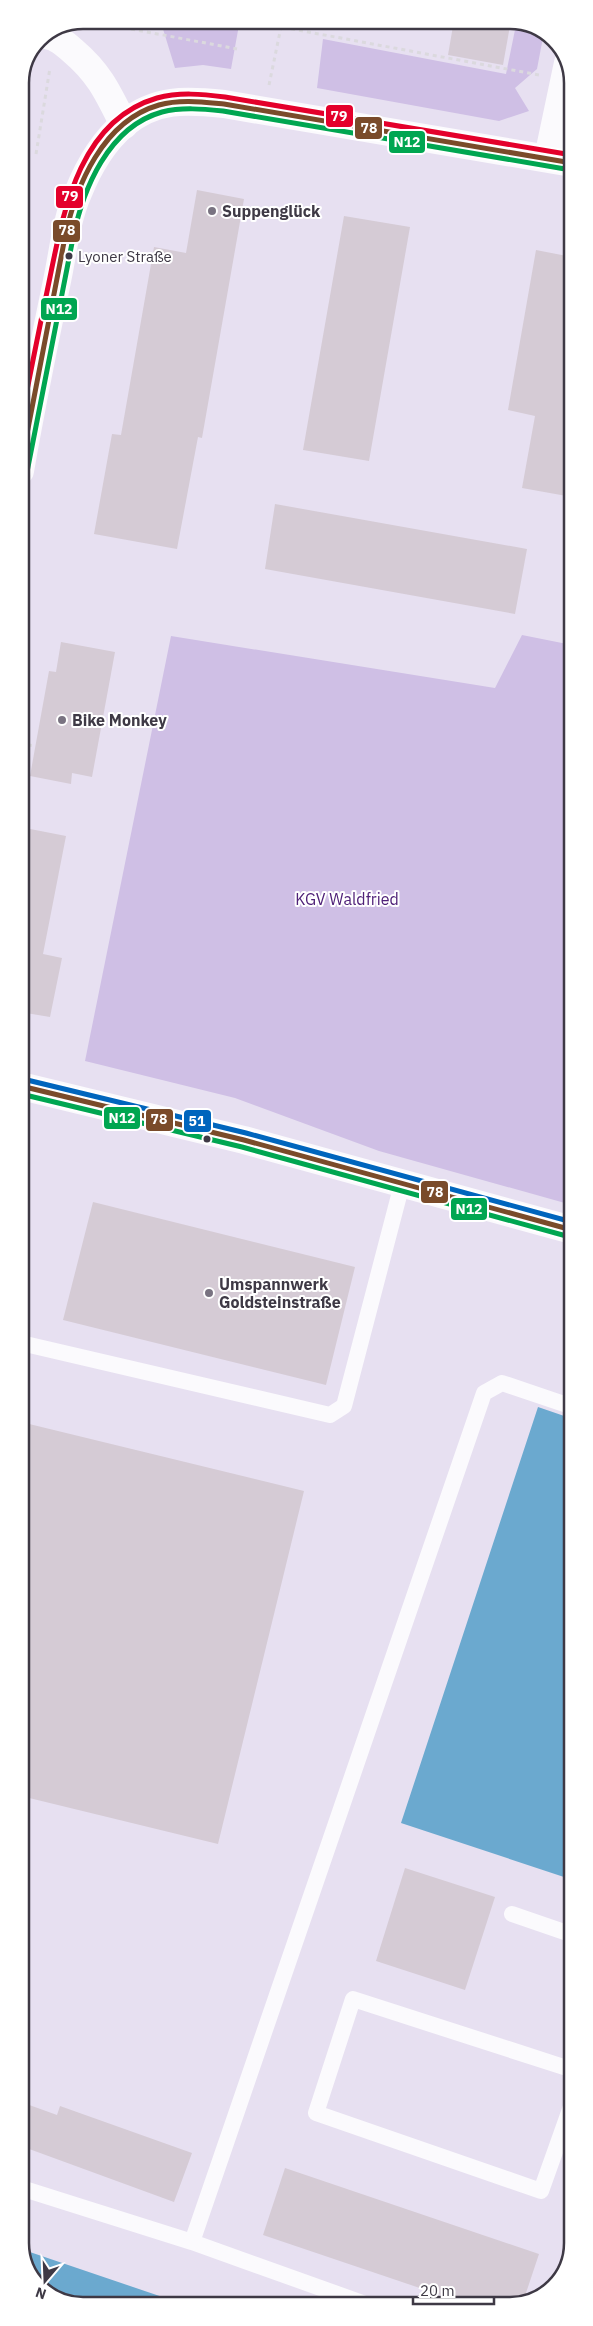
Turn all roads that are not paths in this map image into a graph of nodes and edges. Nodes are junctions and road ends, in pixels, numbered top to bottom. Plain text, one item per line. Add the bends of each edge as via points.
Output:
1 (55, 37) edge
2 (564, 112) edge
3 (124, 125) junction
4 (560, 160) edge
5 (29, 420) edge
6 (29, 1088) edge
7 (402, 1184) junction
8 (564, 1228) edge
9 (29, 1345) edge
10 (564, 1404) edge
11 (512, 1914) dead end
12 (564, 1932) edge
13 (564, 2067) edge
14 (564, 2126) edge
15 (29, 2191) edge
16 (192, 2242) junction
17 (346, 2297) edge

1 - 3 main road via 88,63 101,79
2 - 4 main road
3 - 4 main road via 156,106 185,100 254,108
3 - 5 main road via 102,148 77,194
6 - 7 main road via 244,1140
7 - 8 main road
7 - 9 lane via 344,1406 330,1415
10 - 16 lane via 502,1383 484,1393
11 - 12 lane
13 - 14 lane via 353,1999 316,2113 541,2191
15 - 16 lane
16 - 17 lane

